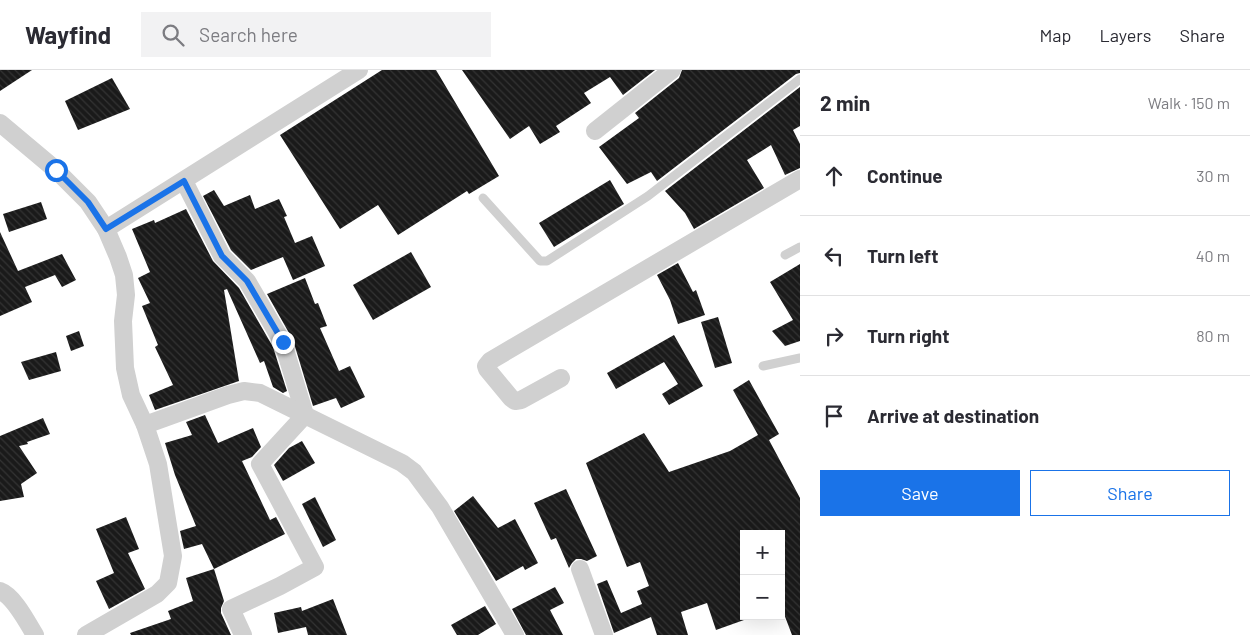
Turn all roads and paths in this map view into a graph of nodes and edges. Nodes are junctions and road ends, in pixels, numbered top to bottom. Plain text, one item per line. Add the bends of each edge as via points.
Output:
1 (359, 70) edge
2 (672, 70) edge
3 (800, 79) edge
4 (0, 123) edge
5 (595, 131) dead end
6 (800, 179) edge
7 (184, 181) junction
8 (483, 198) dead end
9 (106, 229) junction
10 (800, 247) edge
11 (785, 255) dead end
12 (800, 358) edge
13 (763, 366) dead end
14 (561, 378) dead end
15 (305, 415) junction
16 (145, 425) junction
17 (580, 569) dead end
18 (0, 591) edge
19 (35, 635) edge
20 (86, 635) edge
21 (243, 635) edge
22 (515, 635) edge
23 (604, 635) edge

1 - 7 street
2 - 5 street
3 - 8 lane via 648,196 547,261 540,261
4 - 9 street via 88,202
6 - 14 street via 490,360 486,366 515,401
7 - 9 street
7 - 15 street via 222,256 247,281 283,342
9 - 16 street via 124,275 125,368 131,395
10 - 11 lane
12 - 13 lane
15 - 16 street via 260,393 244,391
15 - 21 street via 260,464 315,567 231,609
15 - 22 street via 414,472 440,507
16 - 20 street via 158,464 173,556 168,583 157,594
17 - 23 street
18 - 19 street via 13,601

